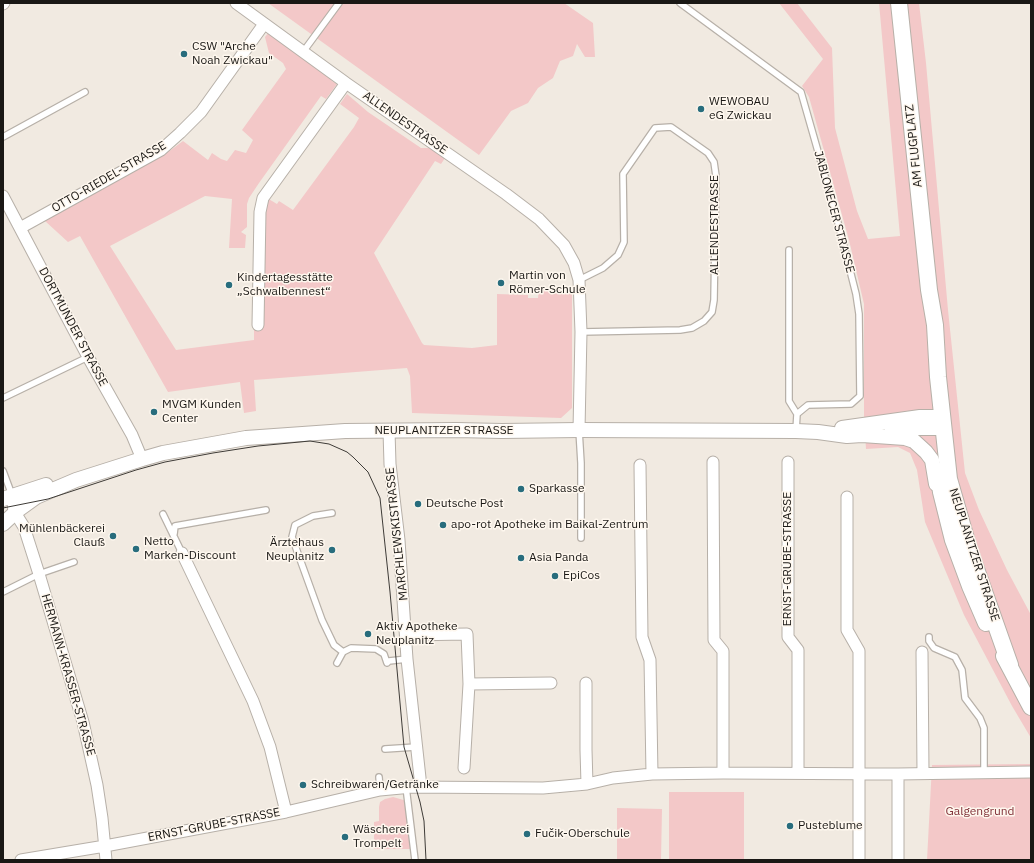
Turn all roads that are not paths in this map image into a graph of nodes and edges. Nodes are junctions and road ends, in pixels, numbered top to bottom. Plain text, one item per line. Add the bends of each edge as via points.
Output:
1 (236, 3) edge
2 (339, 3) edge
3 (680, 3) edge
4 (899, 3) edge
5 (264, 24) junction
6 (303, 52) junction
7 (346, 83) junction
8 (85, 92) dead end
9 (3, 137) edge
10 (3, 196) edge
11 (20, 228) junction
12 (789, 250) dead end
13 (579, 280) junction
14 (258, 325) dead end
15 (581, 332) junction
16 (88, 357) junction
17 (3, 398) edge
18 (797, 414) junction
19 (939, 427) junction
20 (580, 430) junction
21 (796, 431) junction
22 (389, 432) junction
23 (818, 432) junction
24 (862, 435) junction
25 (142, 459) junction
26 (713, 462) dead end
27 (788, 462) dead end
28 (640, 465) dead end
29 (3, 471) edge
30 (76, 480) junction
31 (846, 497) dead end
32 (6, 498) edge
33 (266, 510) dead end
34 (9, 513) edge
35 (332, 513) dead end
36 (163, 514) dead end
37 (3, 524) edge
38 (174, 534) junction
39 (581, 538) dead end
40 (182, 553) joint
41 (74, 562) dead end
42 (39, 574) junction
43 (970, 586) junction
44 (3, 592) edge
45 (406, 636) junction
46 (929, 637) dead end
47 (343, 652) junction
48 (922, 652) dead end
49 (407, 659) junction
50 (338, 662) dead end
51 (1010, 665) junction
52 (551, 683) dead end
53 (586, 683) dead end
54 (469, 684) junction
55 (1031, 707) edge
56 (416, 747) junction
57 (385, 749) dead end
58 (464, 768) dead end
59 (984, 772) junction
60 (1031, 772) edge
61 (723, 773) junction
62 (859, 773) junction
63 (923, 773) junction
64 (652, 774) junction
65 (798, 774) junction
66 (898, 774) junction
67 (379, 778) dead end
68 (587, 784) junction
69 (406, 787) junction
70 (421, 787) junction
71 (380, 790) junction
72 (286, 812) junction
73 (105, 846) junction
74 (21, 860) edge
75 (106, 860) edge
76 (415, 860) edge
77 (859, 860) edge
78 (898, 860) edge

1 - 5 street, ALLENDESTRASSE
2 - 6 lane
3 - 18 lane, JABLONECER STRASSE via 801,92 807,112 856,294 859,314 860,396 851,404 808,405
4 - 19 main road, AM FLUGPLATZ via 929,290 928,317
5 - 6 street, ALLENDESTRASSE
5 - 11 street, OTTO-RIEDEL-STRASSE via 201,112 161,150
6 - 7 street, ALLENDESTRASSE
7 - 13 street, ALLENDESTRASSE via 539,218 564,245 574,263
7 - 14 street via 263,198 260,212
8 - 9 lane
10 - 11 street, DORTMUNDER STRASSE
11 - 16 street, DORTMUNDER STRASSE
12 - 18 lane via 790,401
13 - 15 street, ALLENDESTRASSE
13 - 15 lane, ALLENDESTRASSE via 603,268 618,255 624,242 623,174 655,128 671,127 708,153 714,162 716,176 712,312 704,321 692,328 680,330
15 - 20 street, ALLENDESTRASSE
16 - 17 lane
16 - 25 street, DORTMUNDER STRASSE via 132,435
18 - 21 lane
19 - 23 street, NEUPLANITZER STRASSE via 920,417
19 - 24 street, NEUPLANITZER STRASSE
19 - 43 main road, NEUPLANITZER STRASSE via 934,444 941,492 953,540
19 - 51 main road, NEUPLANITZER STRASSE via 958,513
20 - 21 street, NEUPLANITZER STRASSE
20 - 22 street, NEUPLANITZER STRASSE
20 - 39 lane
21 - 23 street, NEUPLANITZER STRASSE
22 - 25 street, NEUPLANITZER STRASSE via 345,431 246,438
22 - 45 street, MARCHLEWSKISTRASSE
23 - 24 street, NEUPLANITZER STRASSE via 846,436
24 - 43 street, NEUPLANITZER STRASSE via 914,441 932,460 936,488 950,542 960,571
25 - 30 street, NEUPLANITZER STRASSE
26 - 61 street via 714,640 723,651
27 - 65 street, ERNST-GRUBE-STRASSE via 788,637 798,650
28 - 64 street via 642,637 650,660
29 - 32 lane
30 - 32 street, NEUPLANITZER STRASSE via 53,483
30 - 34 street, NEUPLANITZER STRASSE via 36,497 18,510
31 - 62 street via 847,630 859,651
32 - 34 street, HERMANN-KRASSER-STRASSE via 13,506
33 - 38 lane via 175,526
34 - 37 street, NEUPLANITZER STRASSE
34 - 42 street, HERMANN-KRASSER-STRASSE via 24,527
35 - 47 lane via 313,516 295,525 292,536 322,620 334,645
36 - 38 lane
38 - 40 lane
40 - 72 street via 253,701 270,747
41 - 42 lane
42 - 44 lane
42 - 73 street, HERMANN-KRASSER-STRASSE via 83,722 97,785
43 - 51 main road, NEUPLANITZER STRASSE via 995,642
45 - 49 street, MARCHLEWSKISTRASSE
45 - 54 street via 467,634
46 - 59 lane via 934,648 955,657 962,670 966,698 984,728
47 - 49 lane via 351,648 376,649 384,654 387,663
47 - 50 lane
48 - 63 street
49 - 56 street, MARCHLEWSKISTRASSE
51 - 55 main road, NEUPLANITZER STRASSE
52 - 54 street
53 - 68 street
54 - 58 street
56 - 57 lane
56 - 70 street, MARCHLEWSKISTRASSE
59 - 60 street
59 - 63 street
61 - 64 street
61 - 65 street
62 - 65 street
62 - 66 street
62 - 77 street
63 - 66 street
64 - 68 street
66 - 78 street
67 - 71 lane
68 - 70 street via 543,788
69 - 70 street
69 - 71 street, ERNST-GRUBE-STRASSE
69 - 76 lane
71 - 72 street, ERNST-GRUBE-STRASSE
72 - 73 street, ERNST-GRUBE-STRASSE
73 - 74 street, ERNST-GRUBE-STRASSE
73 - 75 street, HERMANN-KRASSER-STRASSE

